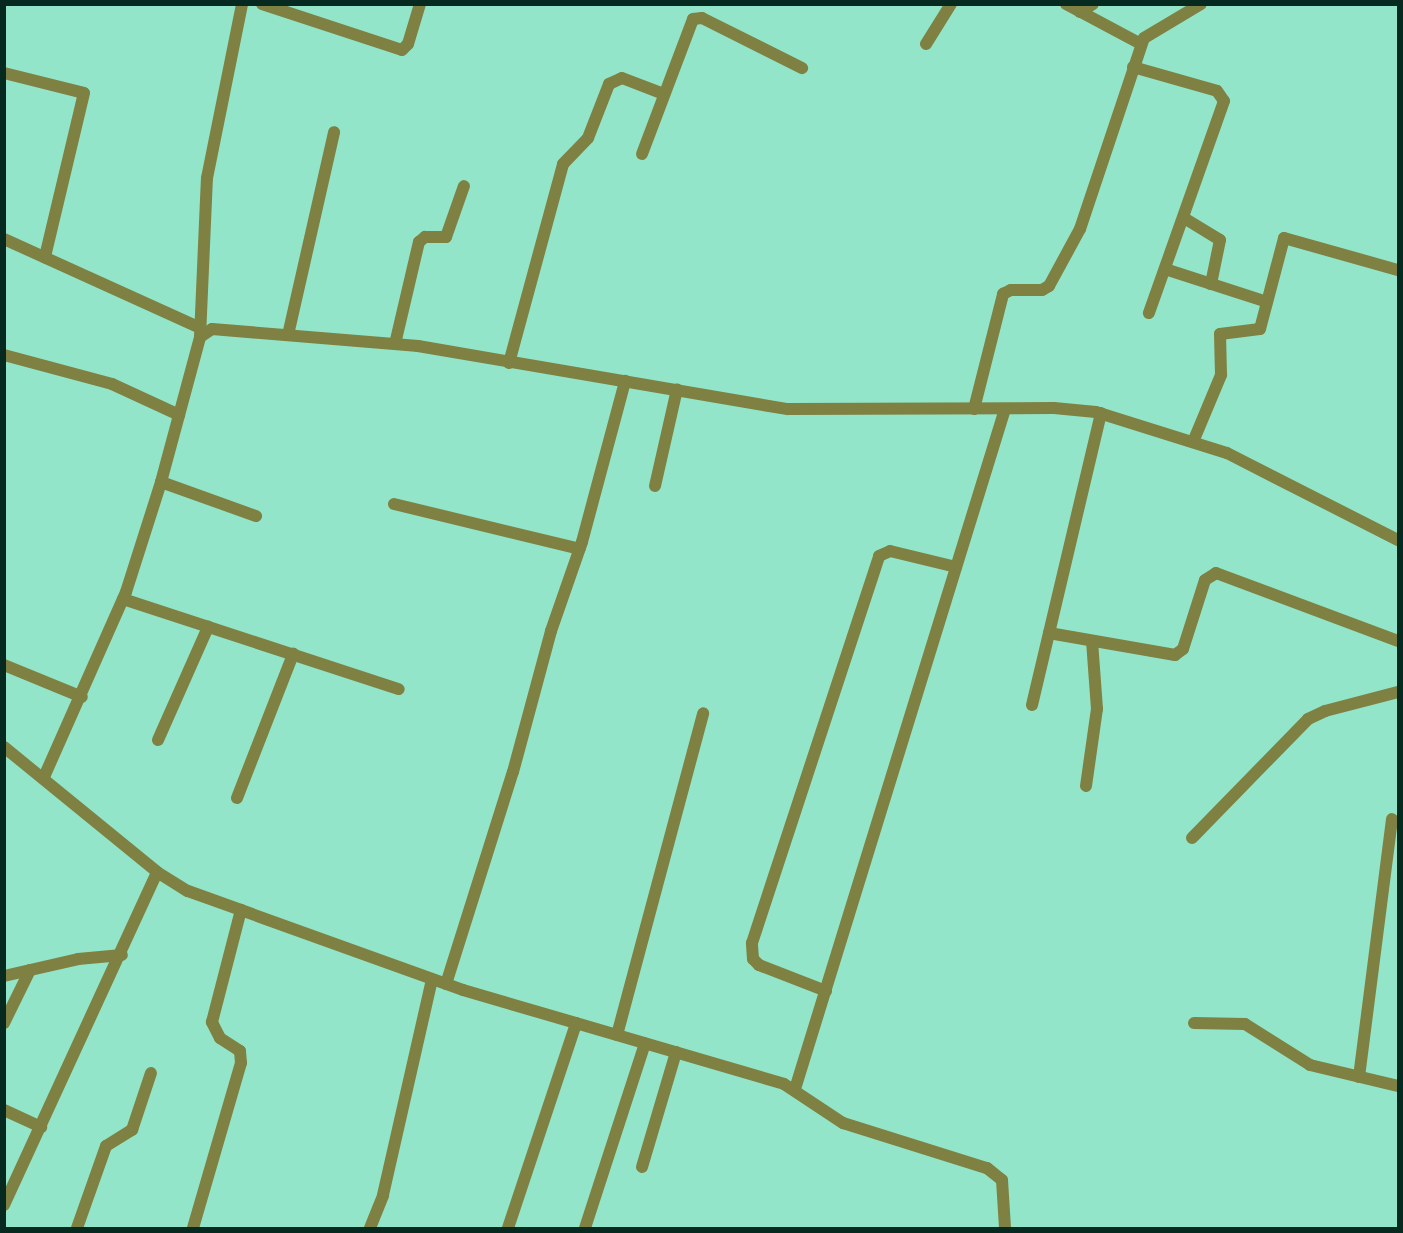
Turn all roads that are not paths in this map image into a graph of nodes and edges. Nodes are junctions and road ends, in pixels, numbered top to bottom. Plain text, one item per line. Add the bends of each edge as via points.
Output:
1 (242, 4) edge
2 (262, 4) edge
3 (420, 4) edge
4 (951, 4) edge
5 (1066, 4) edge
6 (1093, 4) edge
7 (1201, 4) edge
8 (1080, 12) junction
9 (926, 44) dead end
10 (1141, 44) junction
11 (1133, 67) junction
12 (802, 68) dead end
13 (4, 73) edge
14 (664, 94) junction
15 (334, 132) dead end
16 (642, 154) dead end
17 (464, 186) dead end
18 (1184, 218) junction
19 (4, 239) edge
20 (45, 258) junction
21 (1165, 269) junction
22 (1398, 270) edge
23 (1211, 284) junction
24 (1267, 302) junction
25 (1149, 313) dead end
26 (200, 332) junction
27 (288, 335) junction
28 (395, 344) junction
29 (4, 355) edge
30 (509, 363) junction
31 (624, 381) junction
32 (677, 389) junction
33 (974, 409) junction
34 (1005, 409) junction
35 (1101, 413) junction
36 (179, 415) junction
37 (1193, 442) junction
38 (161, 482) junction
39 (655, 486) dead end
40 (394, 504) dead end
41 (256, 516) dead end
42 (1398, 540) edge
43 (580, 549) junction
44 (956, 567) junction
45 (123, 599) junction
46 (208, 627) junction
47 (1049, 633) junction
48 (1398, 640) edge
49 (1092, 641) junction
50 (293, 654) junction
51 (4, 665) edge
52 (399, 689) dead end
53 (1398, 692) edge
54 (81, 697) junction
55 (1032, 705) dead end
56 (703, 713) dead end
57 (158, 740) dead end
58 (4, 747) edge
59 (44, 777) junction
60 (1086, 786) dead end
61 (237, 798) dead end
62 (1392, 819) dead end
63 (1192, 838) dead end
64 (157, 872) junction
65 (241, 910) junction
66 (123, 955) junction
67 (30, 970) junction
68 (4, 976) edge
69 (432, 979) junction
70 (446, 984) junction
71 (826, 991) junction
72 (4, 1023) edge
73 (576, 1023) junction
74 (1194, 1023) dead end
75 (616, 1035) junction
76 (645, 1043) junction
77 (676, 1052) junction
78 (151, 1073) dead end
79 (1359, 1077) junction
80 (1398, 1086) edge
81 (795, 1089) junction
82 (4, 1110) edge
83 (41, 1127) junction
84 (642, 1167) dead end
85 (4, 1205) edge
86 (1005, 1227) edge
87 (77, 1228) edge
88 (193, 1228) edge
89 (369, 1228) edge
90 (508, 1228) edge
91 (585, 1228) edge

1 - 26 street via 207,178
2 - 3 street via 402,50 408,44
4 - 9 street
5 - 8 street
6 - 8 street
7 - 10 street via 1149,33
8 - 10 street
10 - 11 street
11 - 18 street via 1217,91 1224,101
11 - 33 street via 1085,216 1053,280 1042,290 1011,290 1001,299
12 - 14 street via 697,17 690,22
13 - 20 street via 84,93
14 - 16 street
14 - 30 street via 622,78 609,84 592,131 563,164
15 - 27 street
17 - 28 street via 446,237 425,237 418,242
18 - 21 street
18 - 23 street via 1220,240
19 - 20 street
20 - 26 street
21 - 23 street
21 - 25 street
22 - 24 street via 1286,237
23 - 24 street
24 - 37 street via 1258,331 1220,334 1221,375
26 - 27 street via 212,328
26 - 36 street
27 - 28 street
28 - 30 street
29 - 36 street via 112,384
30 - 31 street
31 - 32 street
31 - 43 street
32 - 33 street via 788,410
32 - 39 street
33 - 34 street
34 - 35 street
34 - 44 street
35 - 37 street
35 - 47 street
36 - 38 street
37 - 42 street via 1240,459
38 - 41 street
38 - 45 street
40 - 43 street
43 - 70 street via 551,631 509,784
44 - 71 street
44 - 71 street via 890,551 879,556 752,943 753,959 759,965
45 - 46 street
45 - 54 street
46 - 50 street
46 - 57 street
47 - 49 street
47 - 55 street
48 - 49 street via 1216,573 1205,580 1179,653 1170,656
49 - 60 street via 1097,709
50 - 52 street
50 - 61 street
51 - 54 street
53 - 63 street via 1308,719
54 - 59 street
56 - 75 street
58 - 59 street
59 - 64 street
62 - 79 street
64 - 65 street via 189,891
64 - 66 street
65 - 69 street
65 - 88 street via 212,1022 220,1038 240,1051 241,1063
66 - 67 street
66 - 83 street
67 - 68 street
67 - 72 street
69 - 70 street
69 - 89 street via 383,1195
70 - 73 street
71 - 81 street
73 - 75 street
73 - 90 street
74 - 79 street via 1245,1024 1299,1060
75 - 76 street
76 - 77 street
76 - 91 street
77 - 81 street
77 - 84 street
78 - 87 street via 132,1130 106,1146
79 - 80 street
81 - 86 street via 843,1124 997,1173 1004,1188
82 - 83 street
83 - 85 street

